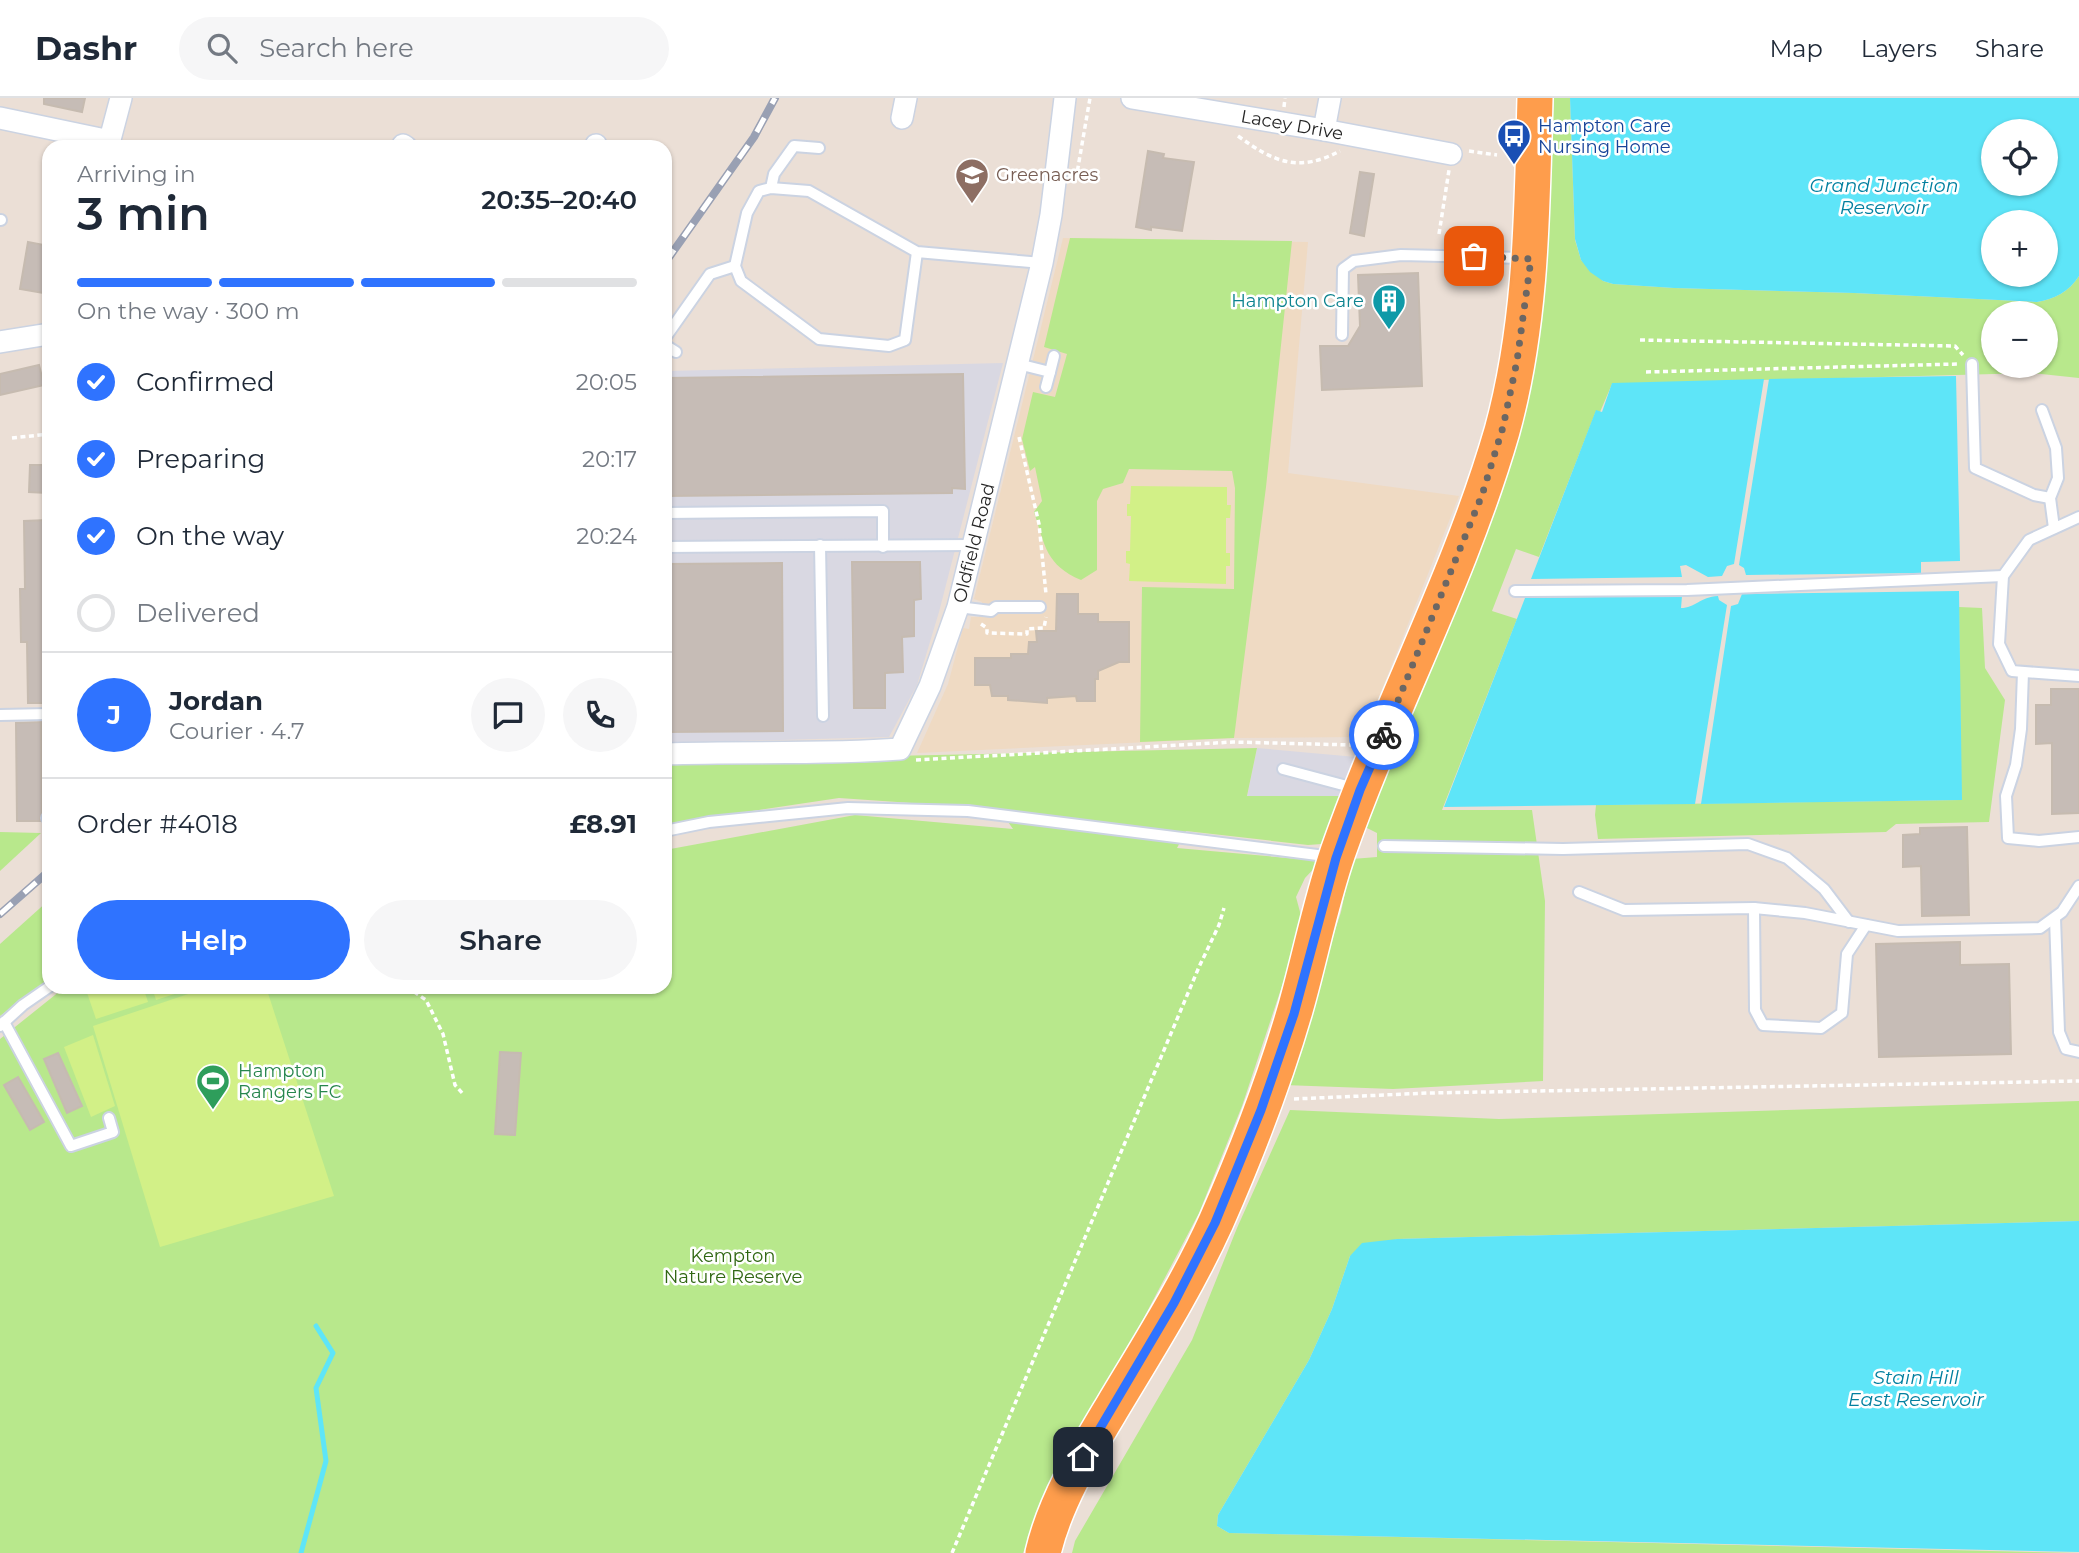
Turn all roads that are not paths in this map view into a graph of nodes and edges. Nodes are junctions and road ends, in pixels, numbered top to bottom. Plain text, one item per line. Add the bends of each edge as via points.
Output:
1 (121, 98) edge
2 (1065, 98) edge
3 (1132, 98) edge
4 (1330, 98) edge
5 (1535, 98) edge
6 (0, 118) edge
7 (1324, 130) junction
8 (92, 140) edge
9 (110, 140) edge
10 (819, 148) dead end
11 (1451, 154) road end
12 (771, 188) junction
13 (916, 252) junction
14 (1531, 259) junction
15 (1042, 263) junction
16 (735, 265) junction
17 (672, 328) edge
18 (42, 335) edge
19 (1342, 335) dead end
20 (0, 342) edge
21 (672, 349) edge
22 (676, 352) dead end
23 (1054, 356) dead end
24 (1018, 364) junction
25 (1972, 364) road end
26 (1050, 372) junction
27 (1046, 387) dead end
28 (2042, 410) dead end
29 (2050, 498) junction
30 (672, 513) edge
31 (2079, 517) edge
32 (2054, 528) junction
33 (820, 545) junction
34 (973, 545) junction
35 (672, 547) edge
36 (884, 547) junction
37 (2003, 576) junction
38 (1515, 591) dead end
39 (1043, 607) road end
40 (955, 617) junction
41 (2022, 672) junction
42 (2079, 676) edge
43 (42, 714) edge
44 (0, 715) edge
45 (823, 716) dead end
46 (672, 754) edge
47 (1283, 769) dead end
48 (1360, 790) junction
49 (672, 830) edge
50 (2079, 837) edge
51 (1384, 846) dead end
52 (1336, 858) junction
53 (2079, 887) edge
54 (1579, 892) dead end
55 (1755, 908) junction
56 (2055, 918) junction
57 (1849, 922) junction
58 (1866, 925) junction
59 (42, 993) edge
60 (2, 1024) edge
61 (2079, 1052) edge
62 (109, 1118) dead end
63 (1043, 1553) edge

1 - 9 street
2 - 15 street, Oldfield Road
3 - 7 street, Lacey Drive
4 - 7 street
5 - 14 highway
6 - 8 street
7 - 11 street, Lacey Drive
10 - 12 lane via 794,146 774,174
12 - 13 lane via 808,191
12 - 16 lane via 759,191 747,213
13 - 15 lane
13 - 16 lane via 905,340 889,346 818,339 741,281
14 - 19 lane via 1401,255 1354,261 1343,269
14 - 48 highway via 1517,361 1482,495
15 - 24 street, Oldfield Road
16 - 17 lane via 710,274
18 - 20 street
21 - 22 lane
23 - 26 lane
24 - 26 lane
24 - 34 street, Oldfield Road
25 - 29 lane via 1975,468
26 - 27 lane
28 - 29 lane via 2056,447 2058,478
29 - 32 lane
30 - 36 lane via 883,511
31 - 32 lane
32 - 37 lane via 2029,540
33 - 35 lane
33 - 36 lane
33 - 45 lane
34 - 36 lane
34 - 40 street, Oldfield Road
37 - 38 lane via 1687,590
37 - 41 lane via 1999,644 2012,671
39 - 40 lane via 996,607
40 - 46 street, Oldfield Road via 900,749
41 - 42 lane
41 - 50 lane via 2021,729 2006,796 2008,838
43 - 44 lane
47 - 48 lane
48 - 52 highway
49 - 52 lane via 848,808 968,811
51 - 57 lane via 1563,849 1748,844 1787,858 1824,889
52 - 63 highway via 1294,1014 1215,1223 1174,1303 1083,1457
53 - 56 lane
54 - 55 lane via 1624,910
55 - 57 lane
55 - 58 lane via 1755,1010 1763,1025 1821,1028 1842,1013 1847,954
56 - 58 lane via 2040,928 1898,931
56 - 61 lane via 2059,1032 2066,1049
57 - 58 lane
59 - 60 lane
60 - 62 lane via 71,1146 113,1132

